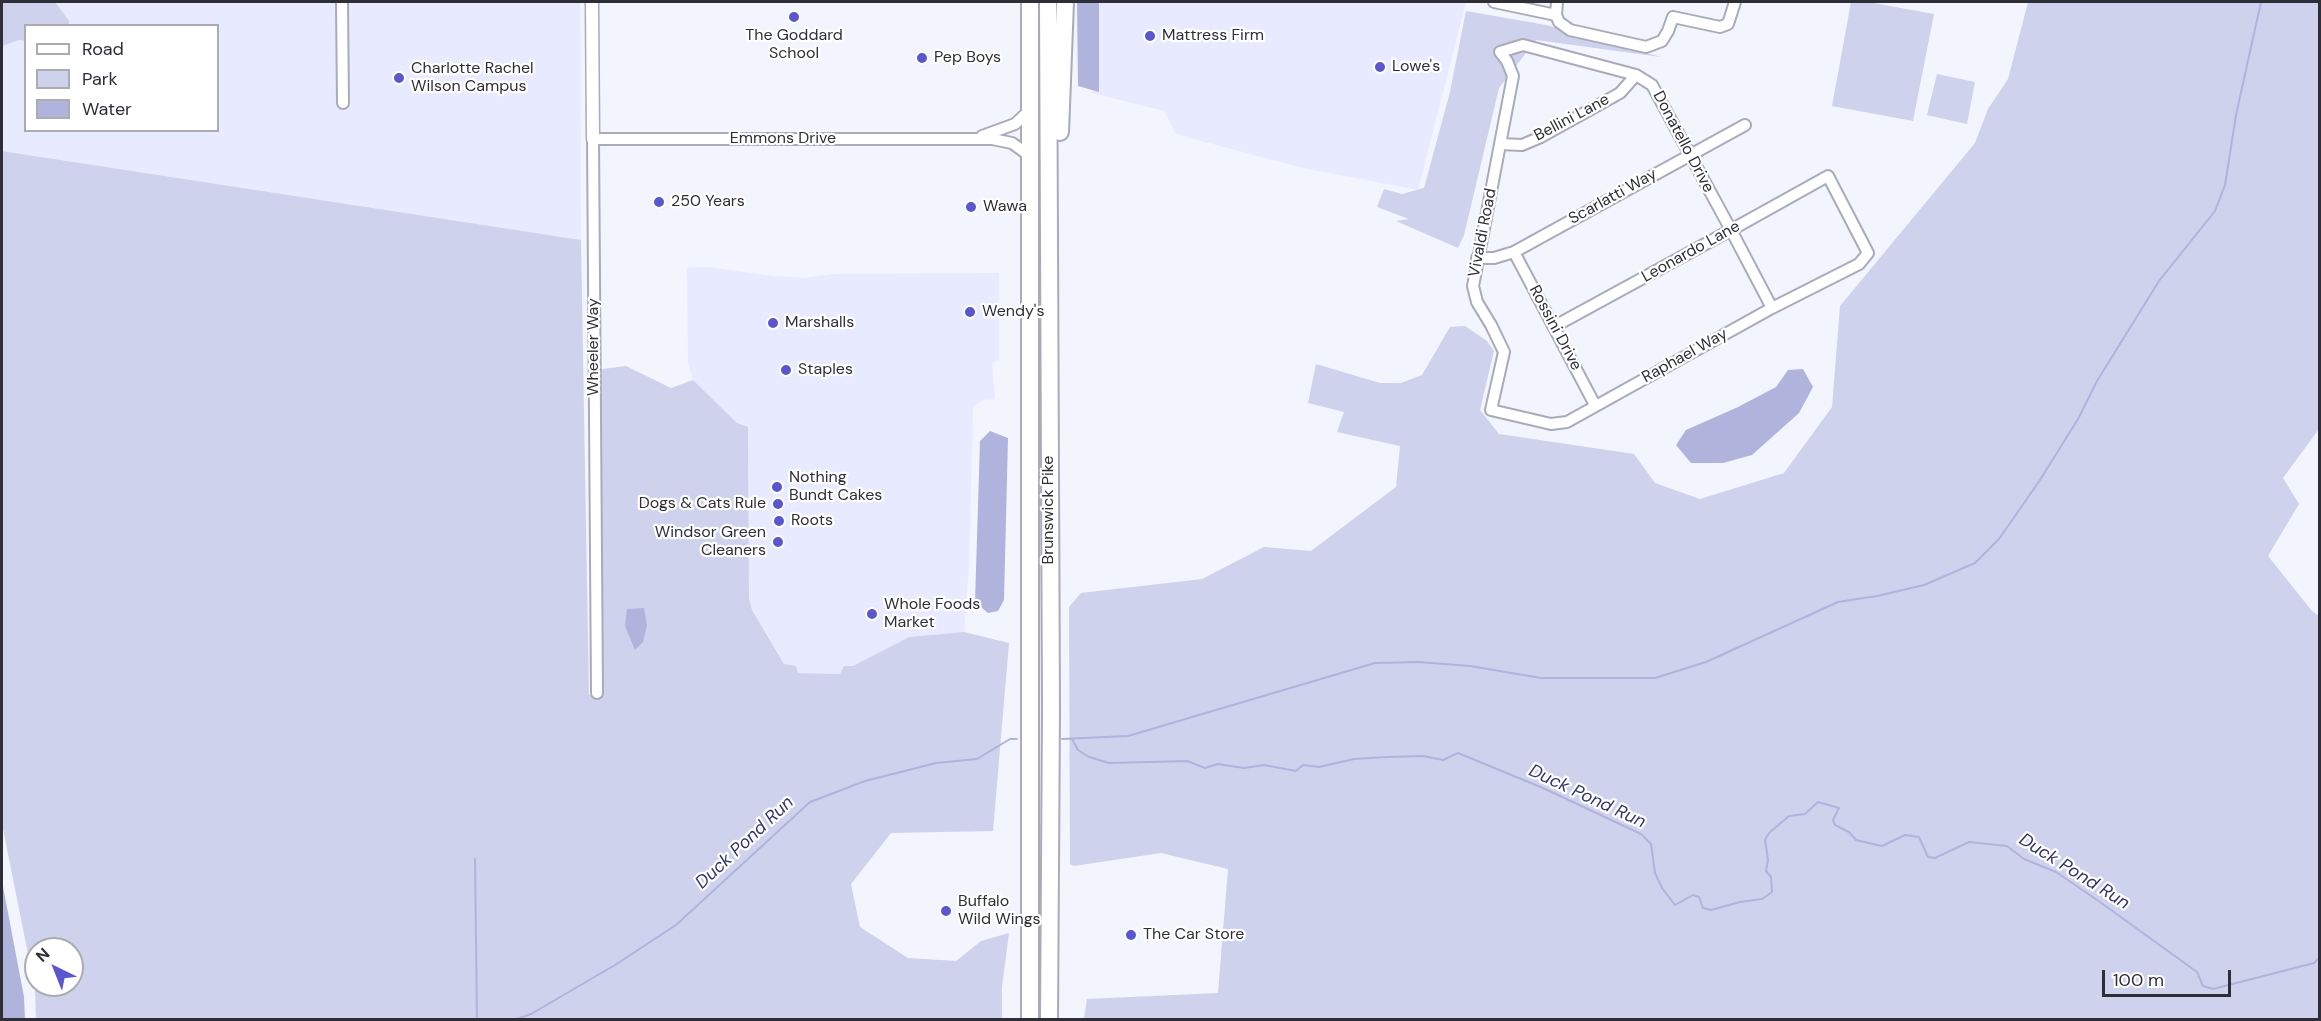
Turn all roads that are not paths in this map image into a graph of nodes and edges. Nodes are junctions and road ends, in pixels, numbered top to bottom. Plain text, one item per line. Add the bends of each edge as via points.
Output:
1 (342, 2) edge
2 (592, 2) edge
3 (1030, 2) edge
4 (1048, 2) edge
5 (1065, 2) edge
6 (1494, 2) edge
7 (1557, 2) edge
8 (1735, 2) edge
9 (1556, 15) junction
10 (1500, 52) joint
11 (1636, 75) junction
12 (343, 103) dead end
13 (1030, 110) junction
14 (1745, 125) dead end
15 (974, 138) junction
16 (592, 139) junction
17 (1501, 144) junction
18 (1689, 154) junction
19 (1030, 156) junction
20 (1047, 219) junction
21 (1731, 230) junction
22 (1514, 252) junction
23 (1868, 253) joint
24 (1477, 258) junction
25 (1772, 308) junction
26 (1555, 326) junction
27 (1595, 405) junction
28 (1491, 411) joint
29 (597, 693) dead end
30 (1030, 1020) edge
31 (1049, 1020) edge

1 - 12 street
2 - 16 street, Wheeler Way
3 - 13 highway, Brunswick Pike
4 - 20 highway, Brunswick Pike
5 - 20 highway via 1059,139
6 - 9 street
7 - 9 street
8 - 9 street via 1728,24 1720,27 1673,17 1662,41 1646,47 1570,30
10 - 11 street, Donatello Drive via 1523,45 1535,46
10 - 17 street, Vivaldi Road via 1513,76
11 - 17 street, Bellini Lane via 1620,93 1541,137 1522,145
11 - 18 street, Donatello Drive via 1652,85
13 - 15 street, Emmons Drive via 1015,124
13 - 19 highway, Brunswick Pike
14 - 18 street, Scarlatti Way
15 - 16 street, Emmons Drive
15 - 19 street, Emmons Drive via 1012,143
16 - 29 street, Wheeler Way
17 - 24 street, Vivaldi Road
18 - 21 street, Donatello Drive
18 - 22 street, Scarlatti Way
19 - 30 highway, Brunswick Pike
20 - 31 highway, Brunswick Pike
21 - 23 street, Leonardo Lane via 1828,177
21 - 25 street, Donatello Drive
21 - 26 street, Leonardo Lane
22 - 24 street, Scarlatti Way
22 - 26 street, Rossini Drive
23 - 25 street, Raphael Way via 1859,264
24 - 28 street, Vivaldi Road via 1473,286 1477,302 1504,352
25 - 27 street, Raphael Way
26 - 27 street, Rossini Drive
27 - 28 street, Raphael Way via 1567,422 1551,424

